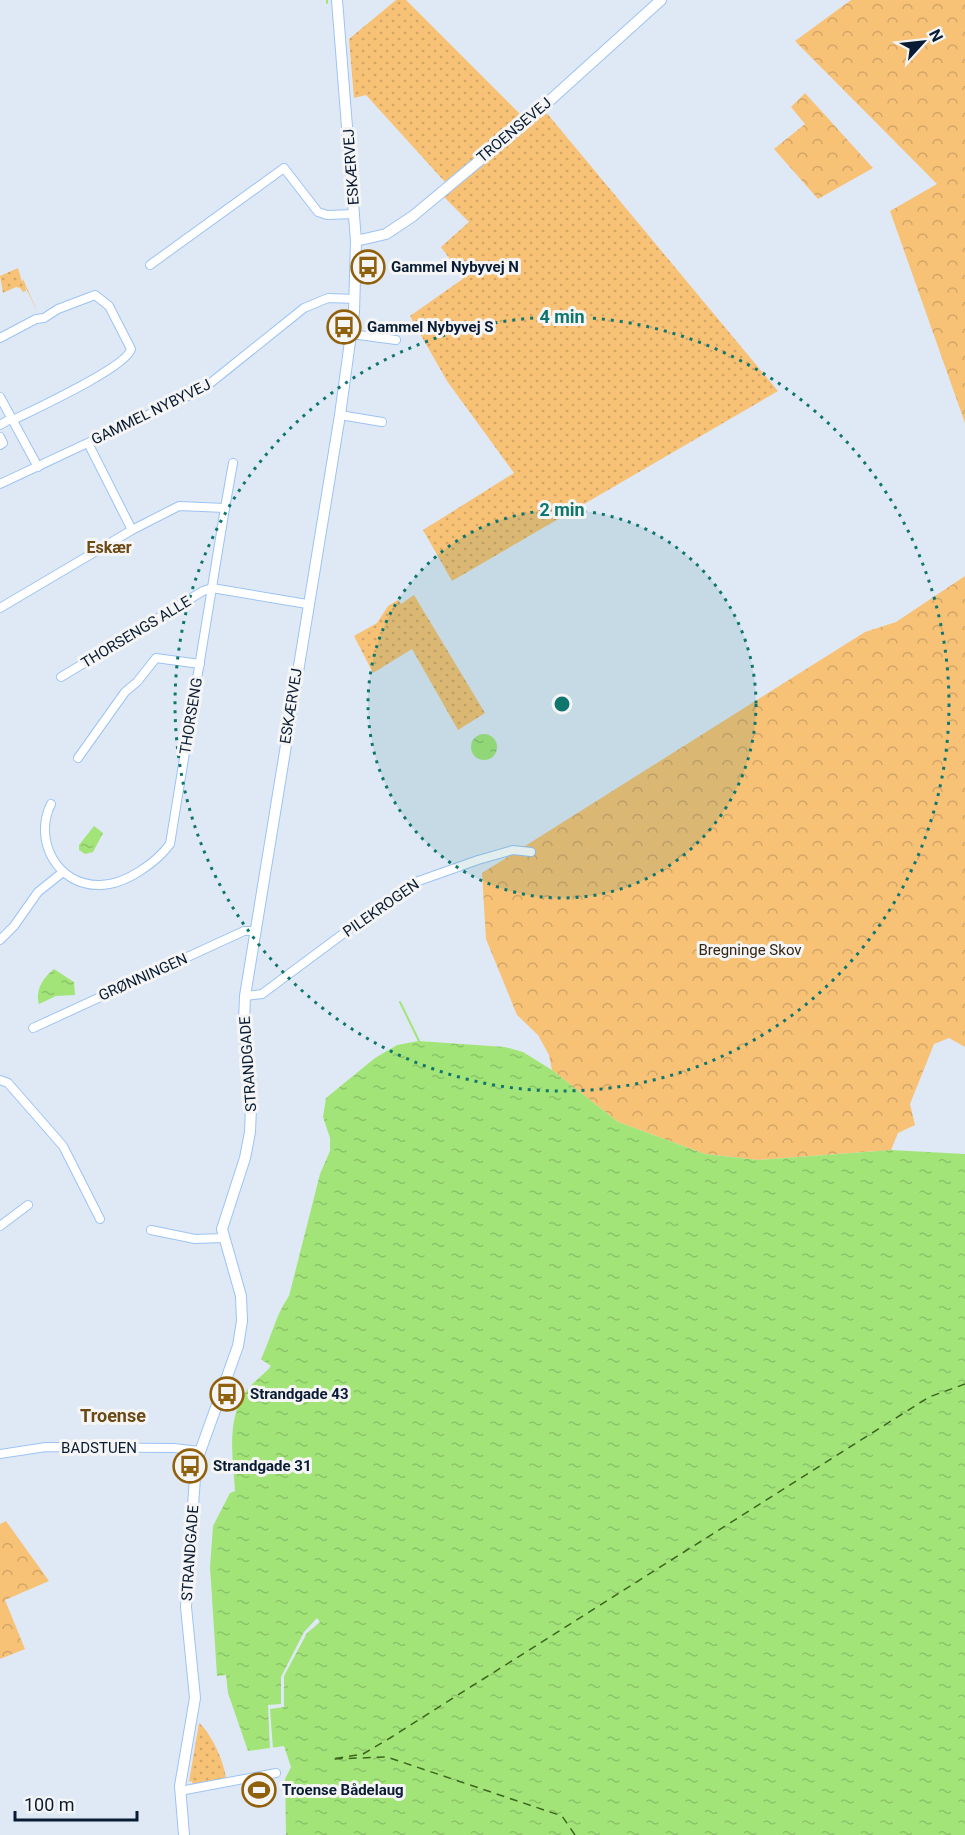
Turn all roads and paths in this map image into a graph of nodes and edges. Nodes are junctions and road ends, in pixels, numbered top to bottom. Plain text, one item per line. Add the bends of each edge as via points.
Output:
1 (337, 0) edge
2 (661, 0) edge
3 (355, 214) junction
4 (356, 241) junction
5 (150, 265) dead end
6 (355, 299) junction
7 (351, 333) junction
8 (0, 338) edge
9 (396, 340) dead end
10 (0, 397) edge
11 (340, 416) junction
12 (12, 419) junction
13 (382, 422) dead end
14 (0, 425) edge
15 (0, 437) edge
16 (88, 443) junction
17 (0, 445) edge
18 (233, 463) dead end
19 (38, 467) junction
20 (0, 484) edge
21 (225, 508) junction
22 (132, 530) junction
23 (212, 588) junction
24 (308, 604) junction
25 (0, 609) edge
26 (200, 664) junction
27 (61, 677) dead end
28 (78, 758) dead end
29 (51, 804) dead end
30 (531, 852) dead end
31 (63, 872) junction
32 (254, 931) junction
33 (0, 940) edge
34 (245, 996) junction
35 (33, 1029) dead end
36 (0, 1080) edge
37 (28, 1205) dead end
38 (100, 1219) dead end
39 (0, 1226) edge
40 (151, 1230) dead end
41 (224, 1238) junction
42 (199, 1451) junction
43 (0, 1454) edge
44 (276, 1773) dead end
45 (180, 1791) junction
46 (184, 1835) edge

1 - 3 street, ESKÆRVEJ
2 - 4 street, TROENSEVEJ via 526,122 413,216 386,234
3 - 4 street, ESKÆRVEJ
3 - 5 street via 318,212 284,168
4 - 6 street, ESKÆRVEJ
6 - 7 street, ESKÆRVEJ
6 - 16 street, GAMMEL NYBYVEJ via 328,298 304,308 210,384
7 - 9 street
7 - 11 street, ESKÆRVEJ
8 - 12 street via 95,295 109,306 131,349 127,358 83,385
10 - 12 street
11 - 13 street
11 - 24 street, ESKÆRVEJ
12 - 14 street
12 - 19 street
15 - 17 street
16 - 19 street, GAMMEL NYBYVEJ
16 - 22 street
18 - 21 street, THORSENG
19 - 20 street, GAMMEL NYBYVEJ
21 - 22 street via 179,506
21 - 23 street, THORSENG
22 - 25 street
23 - 24 street
23 - 26 street, THORSENG
23 - 27 street, THORSENGS ALLE
24 - 32 street, ESKÆRVEJ
26 - 28 street via 156,658 124,692
26 - 31 street, THORSENG via 170,844 164,853 128,878 109,885 80,882
29 - 31 street via 45,820 45,839 51,857
30 - 34 street, PILEKROGEN via 513,850 490,856 410,884 262,994
31 - 33 street via 38,892
32 - 34 street, ESKÆRVEJ
32 - 35 street, GRØNNINGEN via 244,931
34 - 41 street, STRANDGADE via 251,1123 245,1158 224,1219
36 - 38 street via 8,1083 63,1146
37 - 39 street
40 - 41 street via 195,1239
41 - 42 street, STRANDGADE via 241,1296 242,1329
42 - 43 street, BADSTUEN via 46,1448
42 - 45 street, STRANDGADE via 186,1607 195,1698
44 - 45 street
45 - 46 street, STRANDGADE

